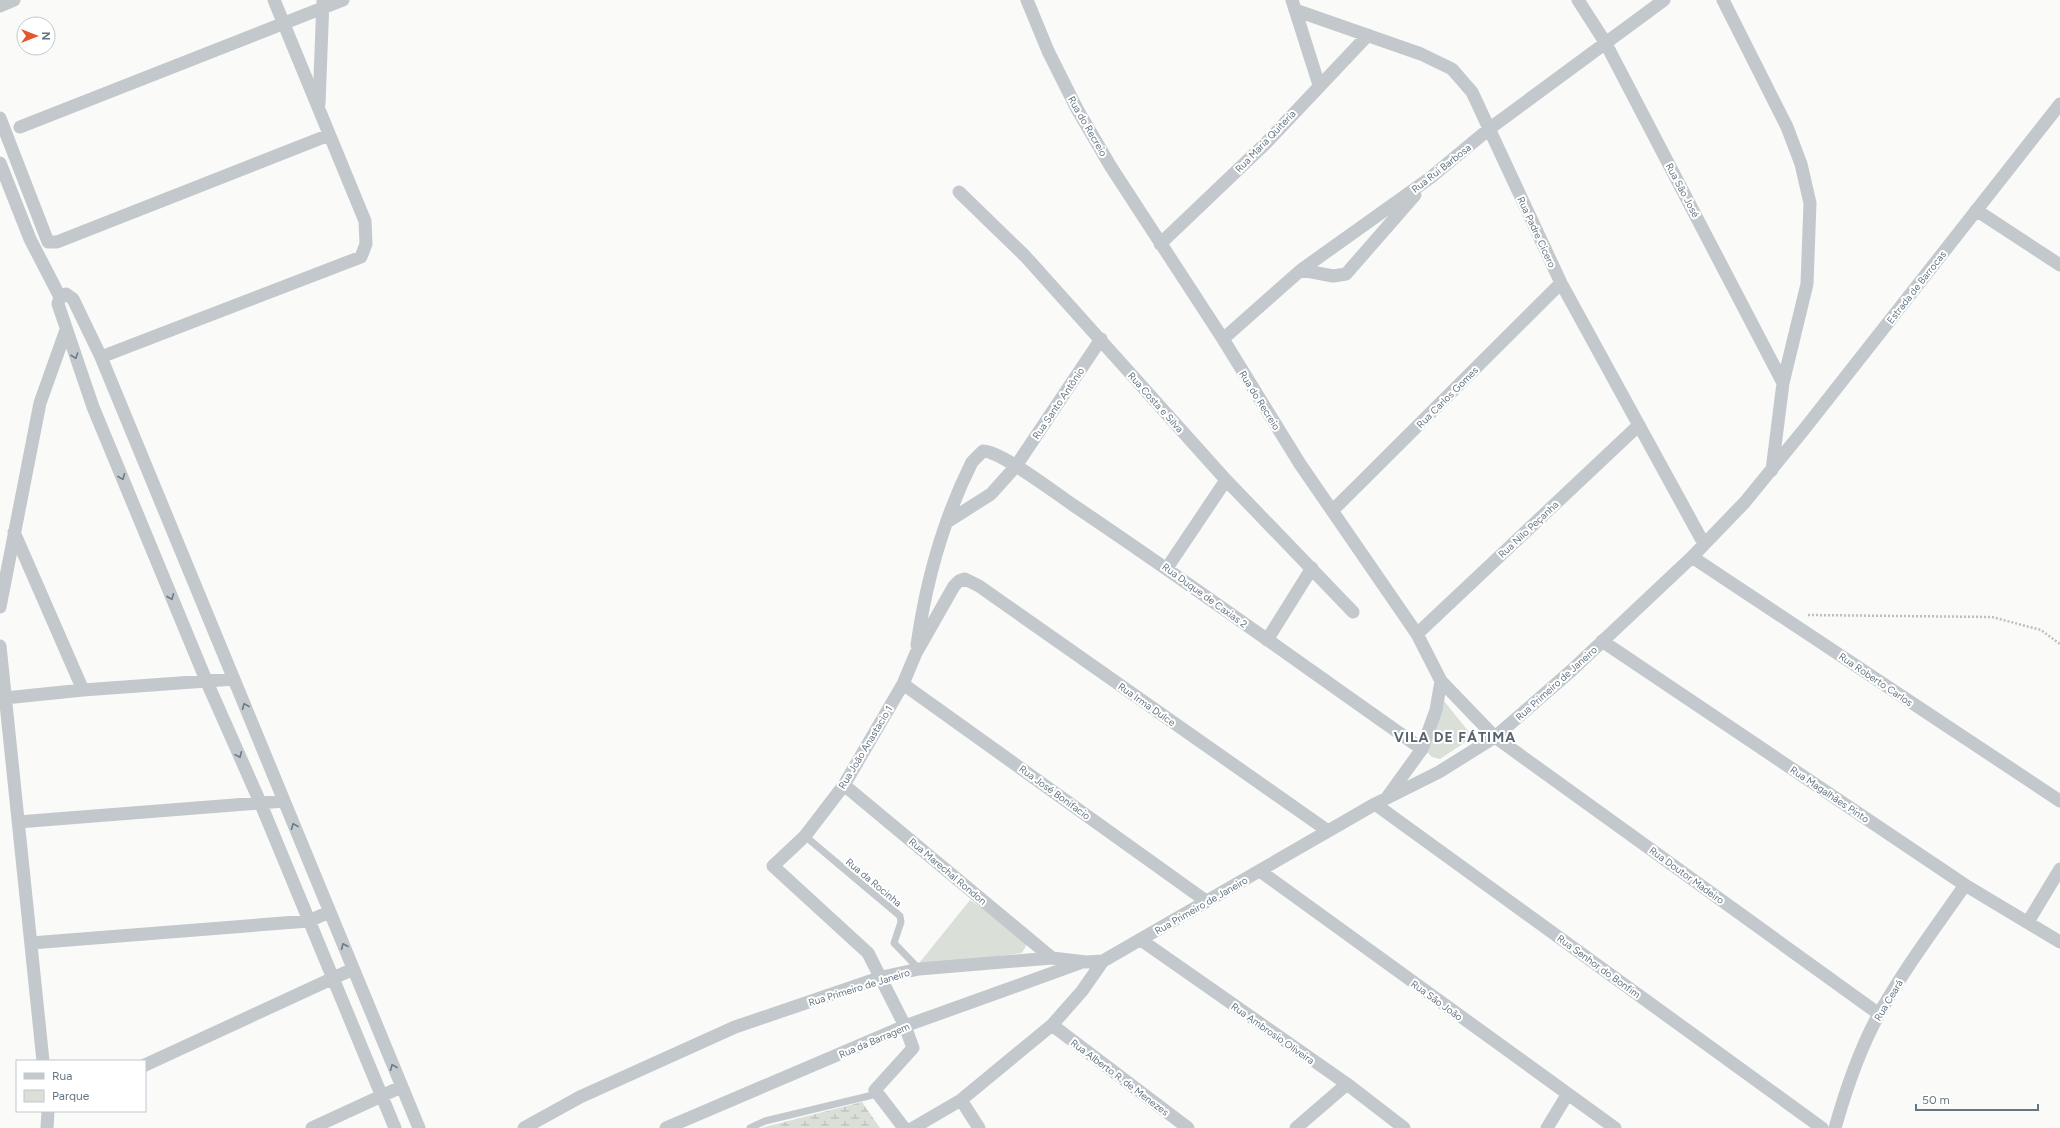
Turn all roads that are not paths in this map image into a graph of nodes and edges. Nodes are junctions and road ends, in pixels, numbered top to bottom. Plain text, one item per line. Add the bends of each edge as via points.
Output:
1 (14, 0) edge
2 (274, 0) edge
3 (343, 0) edge
4 (1027, 0) edge
5 (1578, 0) edge
6 (1664, 0) edge
7 (1723, 0) edge
8 (323, 4) edge
9 (1293, 5) edge
10 (0, 6) edge
11 (283, 22) junction
12 (1368, 35) junction
13 (1605, 42) junction
14 (1319, 85) junction
15 (319, 108) junction
16 (2059, 108) edge
17 (0, 118) edge
18 (20, 127) dead end
19 (1490, 129) junction
20 (329, 135) junction
21 (0, 163) edge
22 (1430, 178) junction
23 (959, 192) dead end
24 (1976, 210) junction
25 (1160, 244) junction
26 (2060, 265) edge
27 (1301, 270) junction
28 (1561, 283) junction
29 (60, 296) junction
30 (66, 330) junction
31 (1101, 339) junction
32 (1223, 340) junction
33 (101, 357) junction
34 (1783, 383) junction
35 (1639, 425) junction
36 (982, 451) joint
37 (1016, 466) junction
38 (1772, 470) junction
39 (1226, 480) junction
40 (1333, 510) junction
41 (947, 522) junction
42 (14, 532) junction
43 (1704, 544) junction
44 (1692, 557) junction
45 (1168, 568) junction
46 (1312, 568) junction
47 (965, 580) joint
48 (0, 607) edge
49 (1353, 612) dead end
50 (1417, 634) junction
51 (1267, 640) junction
52 (1602, 641) junction
53 (0, 646) edge
54 (916, 653) junction
55 (234, 679) junction
56 (206, 680) junction
57 (1441, 681) junction
58 (903, 684) junction
59 (83, 690) junction
60 (5, 698) junction
61 (1495, 737) junction
62 (1422, 749) junction
63 (844, 785) junction
64 (1387, 797) junction
65 (284, 801) junction
66 (2060, 801) edge
67 (260, 802) junction
68 (1376, 804) junction
69 (18, 822) junction
70 (1328, 831) junction
71 (805, 836) junction
72 (2060, 869) edge
73 (1260, 871) junction
74 (1965, 885) junction
75 (1206, 901) junction
76 (329, 912) junction
77 (309, 921) junction
78 (2028, 922) junction
79 (1141, 940) junction
80 (2060, 942) edge
81 (31, 943) junction
82 (1052, 958) junction
83 (1103, 961) junction
84 (1086, 962) junction
85 (353, 969) junction
86 (919, 969) junction
87 (882, 977) junction
88 (333, 978) junction
89 (1879, 1014) junction
90 (1052, 1025) junction
91 (905, 1026) junction
92 (43, 1060) edge
93 (146, 1065) edge
94 (1347, 1084) junction
95 (401, 1087) junction
96 (877, 1094) junction
97 (1567, 1095) junction
98 (381, 1096) junction
99 (961, 1100) junction
100 (49, 1112) edge
101 (47, 1128) edge
102 (312, 1128) edge
103 (395, 1128) edge
104 (419, 1128) edge
105 (524, 1128) edge
106 (666, 1128) edge
107 (750, 1128) edge
108 (904, 1128) edge
109 (912, 1128) edge
110 (979, 1128) edge
111 (1188, 1128) edge
112 (1296, 1128) edge
113 (1404, 1128) edge
114 (1547, 1128) edge
115 (1615, 1128) edge
116 (1822, 1128) edge
117 (1834, 1128) edge

1 - 10 street
2 - 11 street
3 - 8 street
4 - 25 street, Rua do Recreio via 1048,51 1077,109
5 - 13 street, Rua São José
6 - 13 street, Rua Rui Barbosa
7 - 34 street via 1786,127 1801,164 1810,203 1807,284
8 - 11 street
8 - 15 street
9 - 12 street, Rua Padre Cicero
9 - 14 street, Rua Padre Cicero
11 - 15 street
11 - 18 street
12 - 14 street, Rua Maria Quiteria
12 - 19 street, Rua Padre Cicero via 1421,54 1452,69 1472,92
13 - 19 street, Rua Rui Barbosa
13 - 34 street, Rua São José
14 - 25 street, Rua Maria Quiteria via 1266,142
15 - 20 street
16 - 24 street, Estrada de Barrocas
17 - 20 street via 48,242 57,242
19 - 22 street, Rua Rui Barbosa
19 - 28 street, Rua Padre Cicero
20 - 33 street via 365,221 366,244 360,257
21 - 29 street via 30,239
22 - 27 street, Rua Rui Barbosa
22 - 27 street via 1346,274 1333,276
23 - 31 street, Rua Costa e Silva via 1025,256
24 - 26 street
24 - 38 street, Estrada de Barrocas
25 - 32 street, Rua do Recreio
27 - 32 street, Rua Rui Barbosa
28 - 35 street, Rua Padre Cicero
28 - 40 street, Rua Carlos Gomes
29 - 30 street via 58,304
29 - 33 street via 66,294 74,299
30 - 42 street via 40,403
30 -> 56 street via 93,407
31 - 37 street, Rua Santo Antônio
31 - 39 street, Rua Costa e Silva
32 - 40 street, Rua do Recreio via 1300,464
33 - 55 street
34 - 38 street
35 - 43 street, Rua Padre Cicero
35 - 50 street, Rua Nilo Peçanha
36 - 37 street, Rua Duque de Caxias 2 via 988,451
36 - 41 street, Rua João Anastacio 1 via 967,471
37 - 41 street via 992,494
37 - 45 street, Rua Duque de Caxias 2
38 - 43 street, Rua Primeiro de Janeiro
39 - 45 street
39 - 46 street, Rua Costa e Silva
40 - 50 street, Rua do Recreio
41 - 54 street, Rua João Anastacio 1 via 922,606
42 - 48 street
42 - 59 street
43 - 44 street, Rua Primeiro de Janeiro
44 - 52 street, Rua Primeiro de Janeiro
44 - 66 street, Rua Roberto Carlos
45 - 51 street, Rua Duque de Caxias 2
46 - 49 street, Rua Costa e Silva
46 - 51 street
47 - 54 street, Rua João Anastacio 1 via 954,586
47 - 70 street, Rua Irma Dulce via 979,586
50 - 57 street, Rua do Recreio
51 - 62 street, Rua Duque de Caxias 2
52 - 61 street, Rua Primeiro de Janeiro
52 - 74 street, Rua Magalhães Pinto
53 - 60 street
54 - 58 street, Rua João Anastacio 1
55 - 56 street
65 -> 55 street
56 - 59 street
56 -> 67 street
57 - 61 street, Rua Doutor Madeiro
57 - 62 street via 1436,710
58 - 63 street, Rua João Anastacio 1
58 - 75 street, Rua José Bonifacio
59 - 60 street
60 - 69 street
61 - 64 street, Rua Primeiro de Janeiro via 1439,772
61 - 89 street, Rua Doutor Madeiro
62 - 64 street
63 - 71 street, Rua João Anastacio 1
63 - 82 street, Rua Marechal Rondon
64 - 68 street, Rua Primeiro de Janeiro
65 - 67 street
76 -> 65 street
67 - 69 street
67 - 77 street
68 - 70 street, Rua Primeiro de Janeiro
68 - 116 street, Rua Senhor do Bonfim
69 - 81 street
70 - 73 street, Rua Primeiro de Janeiro
71 - 86 lane, Rua da Rocinha via 900,916 901,922 894,943
71 - 87 street, Rua João Anastacio 1 via 773,866 862,946
72 - 78 street
73 - 75 street, Rua Primeiro de Janeiro
73 - 97 street, Rua São João
74 - 78 street, Rua Magalhães Pinto
74 - 89 street, Rua Ceará
75 - 79 street, Rua Primeiro de Janeiro
76 - 77 street
85 -> 76 street
77 - 81 street
77 - 88 street
78 - 80 street, Rua Magalhães Pinto
79 - 83 street, Rua Primeiro de Janeiro
79 - 94 street, Rua Ambrosio Oliveira
81 - 92 street
82 - 84 street, Rua Primeiro de Janeiro
82 - 86 street, Rua Primeiro de Janeiro
83 - 84 street, Rua Primeiro de Janeiro
83 - 90 street via 1082,991
84 - 91 street, Rua da Barragem
85 - 88 street
95 -> 85 street
86 - 87 street, Rua Primeiro de Janeiro
87 - 91 street
87 - 105 street, Rua Primeiro de Janeiro via 735,1027 580,1097
88 - 93 street
88 - 98 street
89 - 117 street, Rua Ceará via 1860,1053
90 - 99 street
90 - 111 street, Rua Alberto R. de Menezes
91 - 96 street via 913,1048 876,1089
91 - 106 street, Rua da Barragem
94 - 112 street
94 - 113 street, Rua Ambrosio Oliveira
95 - 98 street
95 - 104 street
96 - 107 lane via 765,1121
96 - 108 street
97 - 114 street
97 - 115 street, Rua São João
98 - 102 street
98 - 103 street
99 - 109 street
99 - 110 street
100 - 101 street

